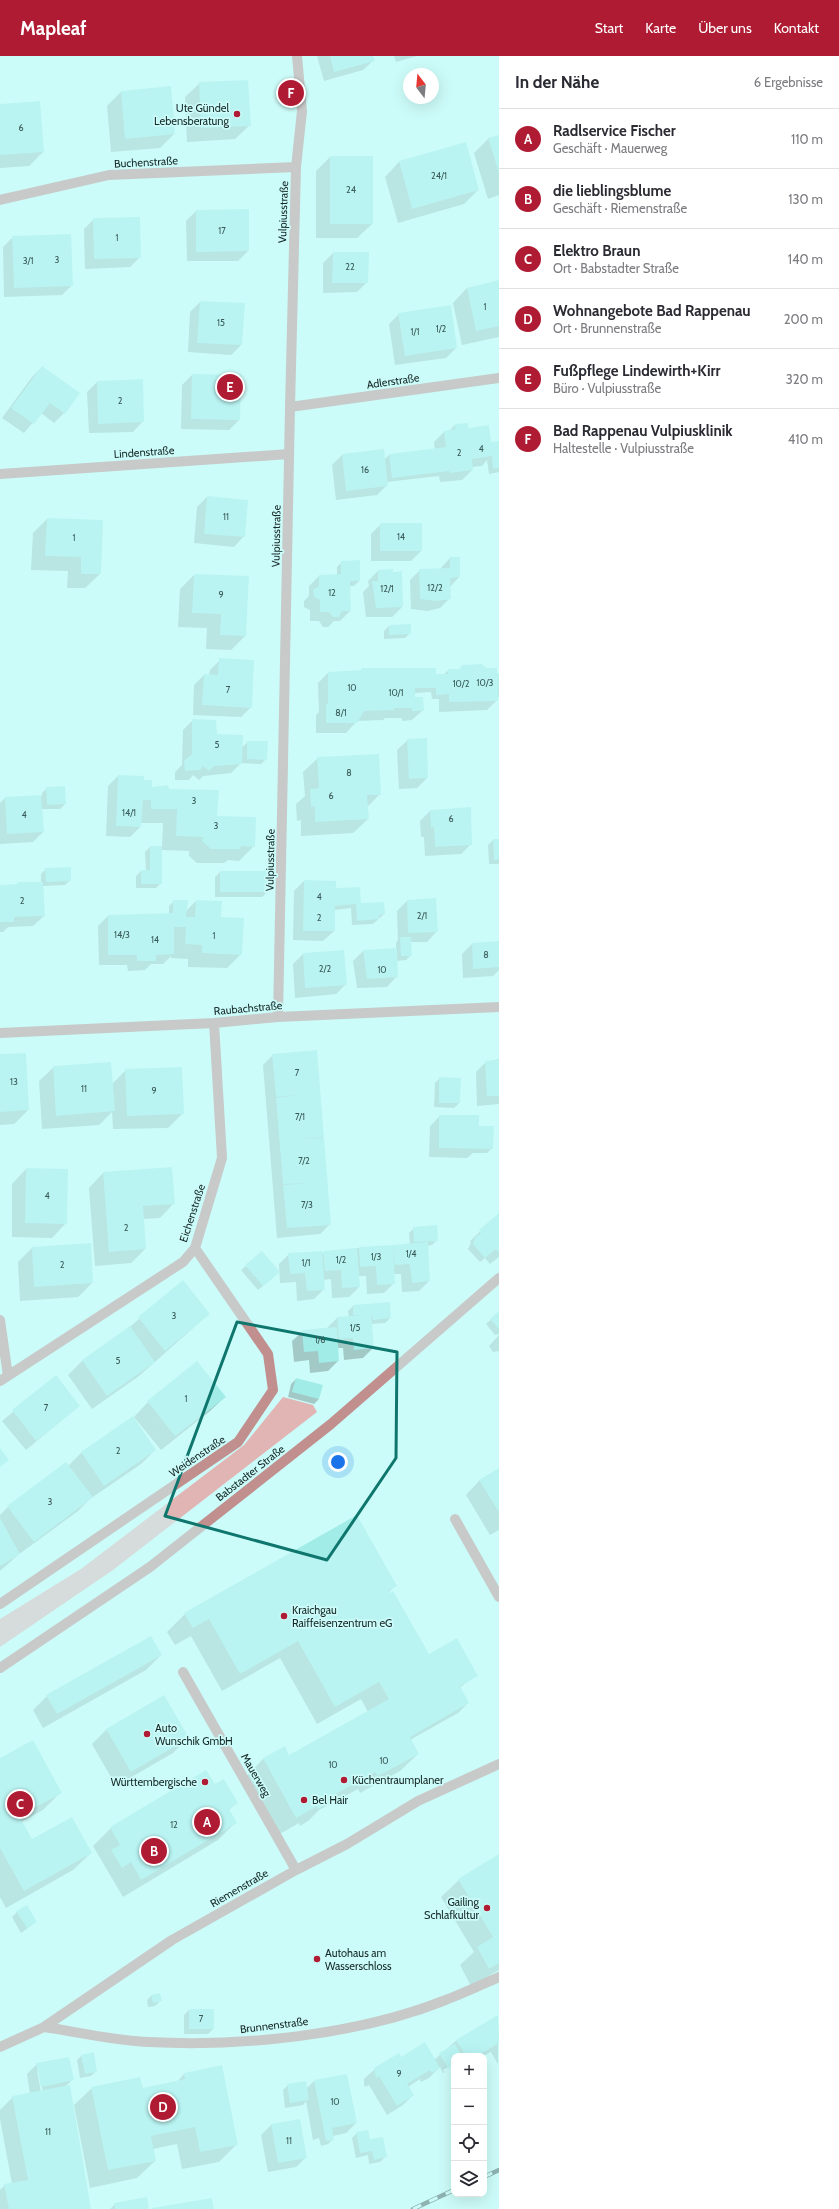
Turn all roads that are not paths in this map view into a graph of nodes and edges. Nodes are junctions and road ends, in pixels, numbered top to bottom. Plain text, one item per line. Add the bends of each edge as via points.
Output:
1 (297, 56) edge
2 (296, 167) junction
3 (0, 200) edge
4 (499, 378) edge
5 (290, 407) junction
6 (289, 454) junction
7 (0, 474) edge
8 (499, 1007) edge
9 (278, 1017) junction
10 (214, 1023) junction
11 (0, 1033) edge
12 (195, 1248) junction
13 (499, 1278) edge
14 (0, 1320) edge
15 (4, 1379) edge
16 (456, 1519) dead end
17 (499, 1597) edge
18 (0, 1604) edge
19 (0, 1668) edge
20 (183, 1672) dead end
21 (499, 1764) edge
22 (296, 1870) junction
23 (499, 1977) edge
24 (44, 2028) junction
25 (0, 2047) edge

1 - 2 street, Vulpiusstraße via 302,111
2 - 3 street, Buchenstraße via 109,175
2 - 5 street, Vulpiusstraße
4 - 5 street, Adlerstraße
5 - 6 street, Vulpiusstraße
6 - 7 street, Lindenstraße
6 - 9 street, Vulpiusstraße
8 - 9 street, Raubachstraße
9 - 10 street, Raubachstraße
10 - 11 street, Raubachstraße
10 - 12 street, Eichenstraße via 222,1158
12 - 15 street, Eichenstraße via 183,1262
12 - 18 street, Weidenstraße via 268,1354 273,1390 238,1442
13 - 19 street, Babstadter Straße via 331,1424 150,1566
14 - 15 street
16 - 17 street
20 - 22 street, Mauerweg
21 - 22 street, Riemenstraße via 418,1801 347,1844
22 - 24 street, Riemenstraße via 172,1940
23 - 24 street, Brunnenstraße via 442,2001 373,2022 279,2039 225,2043 148,2042
24 - 25 street, Riemenstraße

